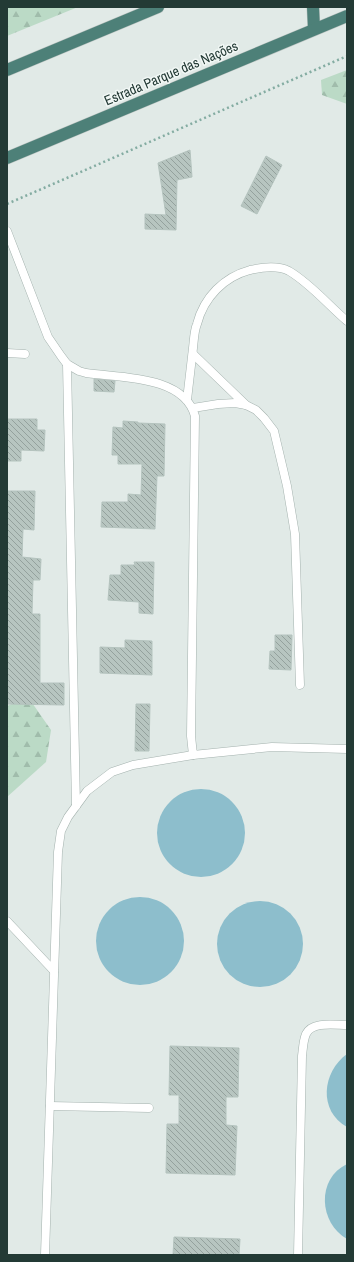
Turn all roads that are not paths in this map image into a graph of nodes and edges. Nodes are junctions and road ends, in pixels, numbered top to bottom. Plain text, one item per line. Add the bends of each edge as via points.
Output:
1 (158, 7) edge
2 (313, 7) edge
3 (347, 16) edge
4 (314, 30) junction
5 (7, 70) edge
6 (7, 158) edge
7 (7, 231) edge
8 (347, 321) edge
9 (7, 353) edge
10 (25, 354) dead end
11 (193, 354) junction
12 (67, 364) junction
13 (187, 400) junction
14 (246, 405) junction
15 (193, 408) junction
16 (300, 684) dead end
17 (347, 749) edge
18 (193, 755) junction
19 (76, 806) junction
20 (7, 921) edge
21 (54, 971) junction
22 (347, 1025) edge
23 (50, 1106) junction
24 (150, 1108) dead end
25 (45, 1255) edge
26 (298, 1255) edge

1 - 5 highway
2 - 4 highway
3 - 4 highway, Estrada Parque das Nações
4 - 6 highway, Estrada Parque das Nações
7 - 12 lane via 48,337
8 - 11 lane via 288,271 266,267 241,273 214,291 196,324
9 - 10 lane
11 - 13 lane
11 - 14 lane
12 - 13 lane via 86,373 159,383
12 - 19 lane
13 - 15 lane
14 - 15 lane via 218,404
14 - 16 lane via 256,410 274,431 287,486 295,534
15 - 18 lane
17 - 18 lane via 272,747
18 - 19 lane via 133,765 112,772 87,791
19 - 21 lane via 61,831 58,852
20 - 21 lane
21 - 23 lane
22 - 26 lane via 318,1026 310,1029 304,1039
23 - 24 lane
23 - 25 lane

